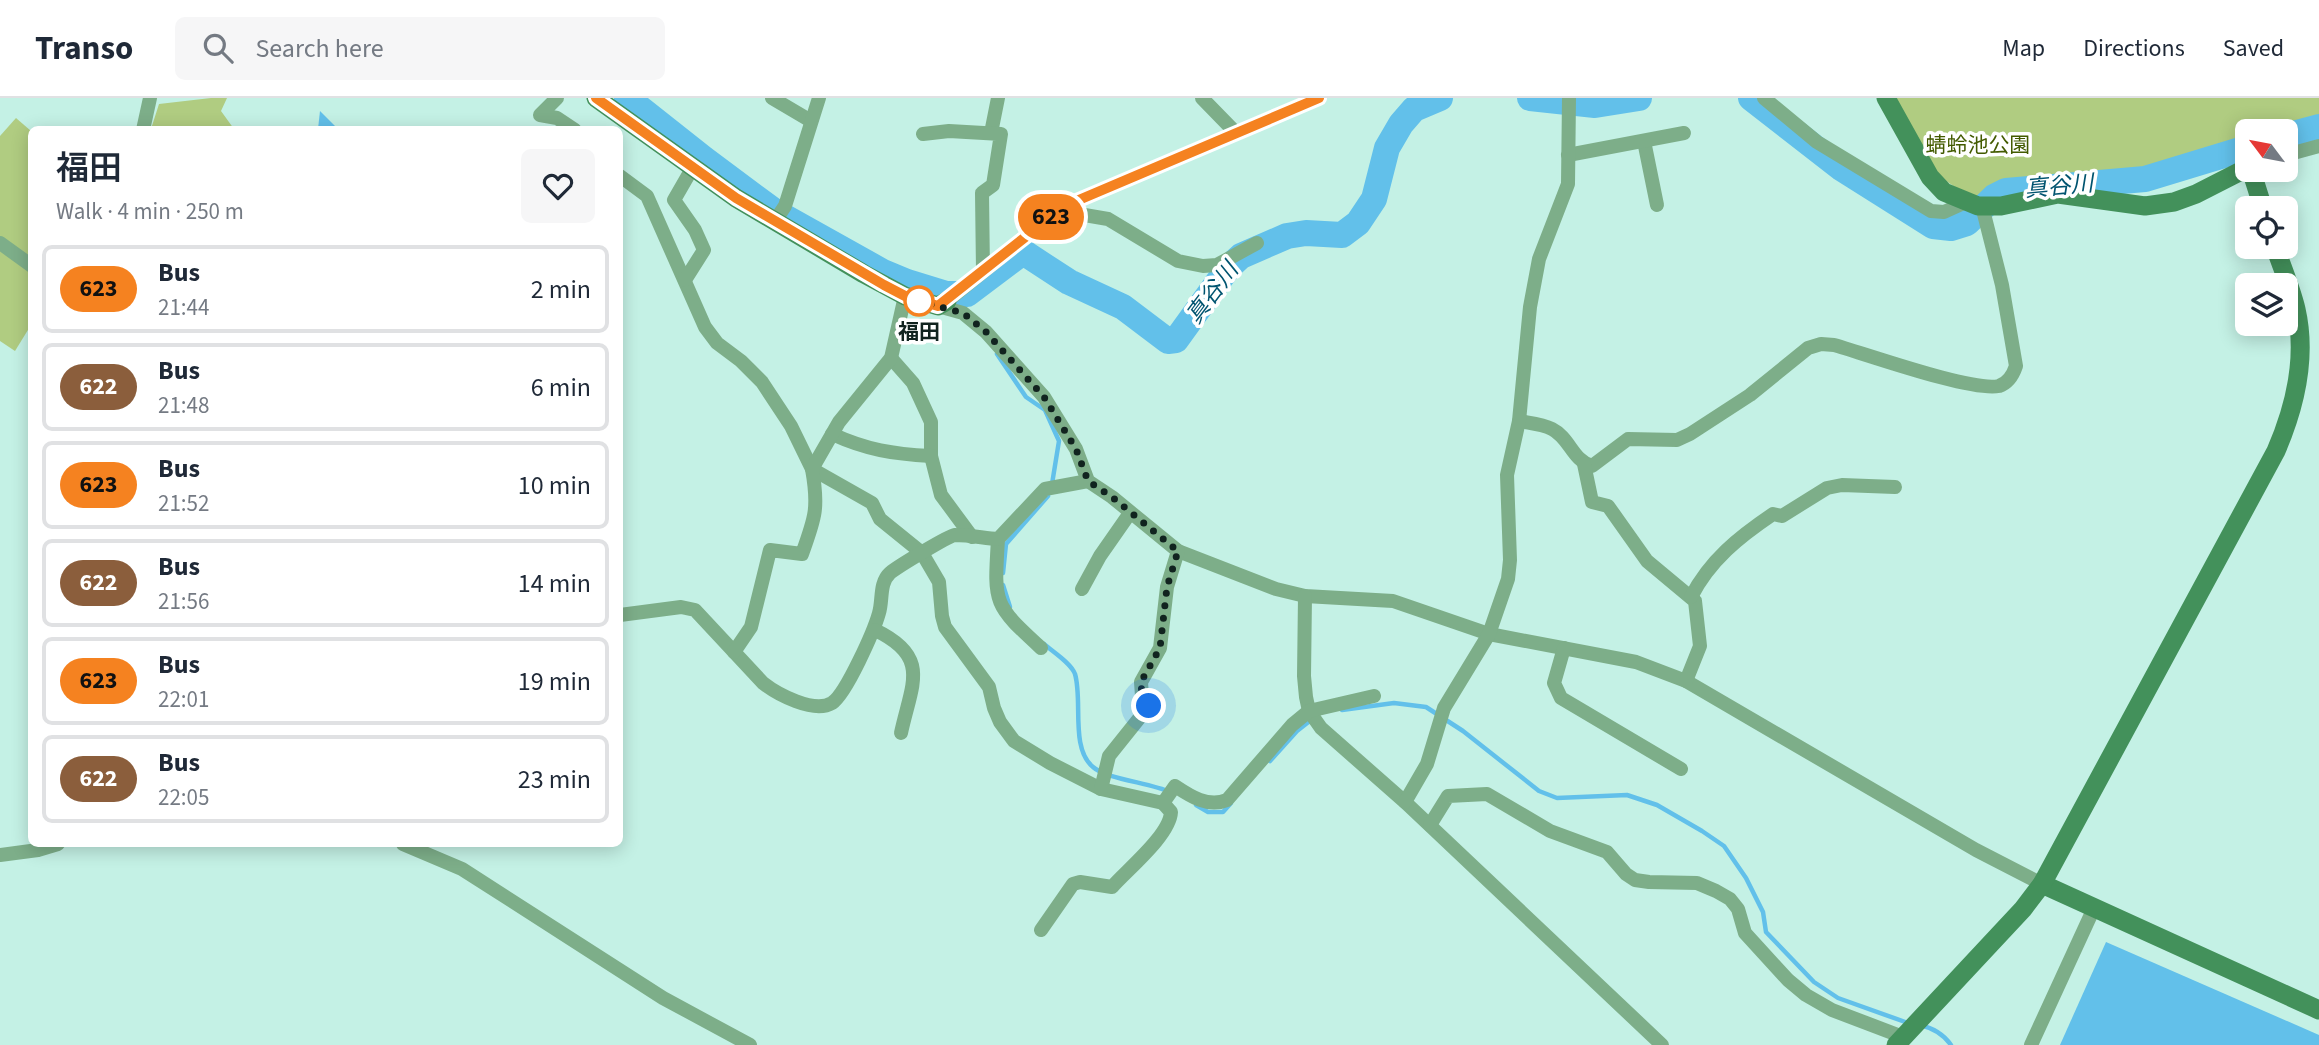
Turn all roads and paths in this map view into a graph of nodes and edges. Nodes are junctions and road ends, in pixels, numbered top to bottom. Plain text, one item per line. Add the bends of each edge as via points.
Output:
1 (150, 98) edge
2 (557, 98) edge
3 (596, 98) edge
4 (772, 98) edge
5 (819, 98) edge
6 (998, 98) edge
7 (1202, 98) edge
8 (1318, 98) edge
9 (1569, 98) edge
10 (1764, 98) edge
11 (1886, 98) edge
12 (811, 121) junction
13 (144, 126) edge
14 (569, 126) edge
15 (991, 133) junction
16 (1236, 133) junction
17 (1684, 133) dead end
18 (923, 134) dead end
19 (1644, 141) junction
20 (2319, 146) edge
21 (2298, 152) edge
22 (1568, 155) junction
23 (693, 167) junction
24 (2235, 176) edge
25 (623, 178) edge
26 (1974, 204) junction
27 (1657, 205) dead end
28 (1061, 211) junction
29 (775, 221) junction
30 (0, 243) edge
31 (1257, 243) dead end
32 (2279, 259) edge
33 (28, 263) edge
34 (983, 271) junction
35 (685, 280) junction
36 (905, 296) junction
37 (942, 304) junction
38 (891, 358) junction
39 (1519, 421) junction
40 (832, 434) junction
41 (931, 456) junction
42 (1584, 464) junction
43 (812, 469) junction
44 (1088, 481) junction
45 (1895, 487) dead end
46 (1130, 513) junction
47 (972, 537) junction
48 (998, 539) junction
49 (1178, 551) junction
50 (922, 553) junction
51 (1082, 589) dead end
52 (1306, 597) junction
53 (1690, 597) junction
54 (623, 615) edge
55 (875, 630) junction
56 (1489, 634) junction
57 (1041, 648) dead end
58 (1564, 648) junction
59 (734, 652) junction
60 (1686, 681) junction
61 (1374, 696) dead end
62 (1309, 711) junction
63 (901, 733) dead end
64 (1681, 769) dead end
65 (1101, 789) junction
66 (1405, 802) junction
67 (1163, 803) junction
68 (1430, 825) junction
69 (48, 847) edge
70 (410, 847) edge
71 (0, 855) edge
72 (2042, 884) junction
73 (2094, 908) junction
74 (1041, 930) dead end
75 (2319, 1010) edge
76 (1900, 1041) edge
77 (750, 1045) edge
78 (1662, 1045) edge
79 (2031, 1045) edge

1 - 13 street
2 - 14 street via 540,116 557,118
3 - 23 street
4 - 12 street
5 - 12 street
6 - 15 street
7 - 16 street
8 - 16 street
9 - 22 street
10 - 26 street via 1817,142 1931,211
11 - 26 street via 1930,177 1944,191
12 - 29 street via 785,206
15 - 18 street
15 - 34 street via 1001,134 993,185 982,193
16 - 28 street
17 - 19 street
19 - 22 street
19 - 27 street
20 - 21 street
22 - 39 street via 1568,184 1539,259
23 - 29 street
23 - 35 street via 674,200 704,250
24 - 26 street via 2174,202 2145,206 2058,194 2001,206
25 - 35 street via 647,197
26 - 42 street via 2002,285 2016,366 2003,385 1962,383 1821,344 1808,348 1750,395 1690,434 1677,440 1628,439 1592,466
28 - 31 street via 1108,219 1178,261 1203,266 1217,265
28 - 34 street
29 - 36 street
30 - 33 street
32 - 72 street via 2296,309 2300,343 2297,390 2287,425
34 - 37 street
35 - 43 street via 705,327 762,382
36 - 37 street
36 - 38 street
37 - 44 street via 963,313 1018,366 1051,407 1076,449
38 - 40 street
38 - 41 street via 913,383 931,422
39 - 42 street via 1551,428
39 - 56 street via 1507,475 1509,569
40 - 41 street via 890,453
40 - 43 street
41 - 47 street via 941,495
42 - 53 street via 1592,502 1608,506 1647,561
43 - 50 street via 872,503 880,519
43 - 59 street via 817,497 802,554 770,550 751,627
44 - 46 street
44 - 48 street via 1045,489
45 - 53 street via 1827,488 1782,516 1773,514 1717,558
46 - 49 street
46 - 51 street
47 - 48 street
47 - 50 street via 952,535
48 - 57 street via 998,601 1007,617
49 - 52 street
49 - 65 street via 1167,587 1160,648 1141,682 1149,706 1109,756
50 - 55 street via 889,574
50 - 65 street via 939,582 946,627 989,687 997,715 1014,741
52 - 56 street via 1393,601
52 - 62 street via 1304,676
53 - 60 street via 1695,601 1700,646
54 - 59 street via 681,607 695,610
55 - 59 street via 834,702 824,706 775,693
55 - 63 street via 902,647 914,669
56 - 58 street
56 - 66 street via 1444,708 1427,764
58 - 60 street via 1636,662
58 - 64 street via 1555,683 1561,698
60 - 72 street
61 - 62 street
62 - 66 street via 1321,728
62 - 67 street via 1227,800 1207,803 1175,786
65 - 67 street
66 - 68 street
67 - 74 street via 1171,812 1171,821 1112,887 1073,884
68 - 76 street via 1448,796 1487,794 1550,831 1607,852 1635,880 1697,883 1716,891 1738,909 1745,933 1806,995
68 - 78 street
69 - 71 street
70 - 77 street via 462,869 663,998
72 - 73 street
72 - 76 street
73 - 75 street
73 - 79 street

